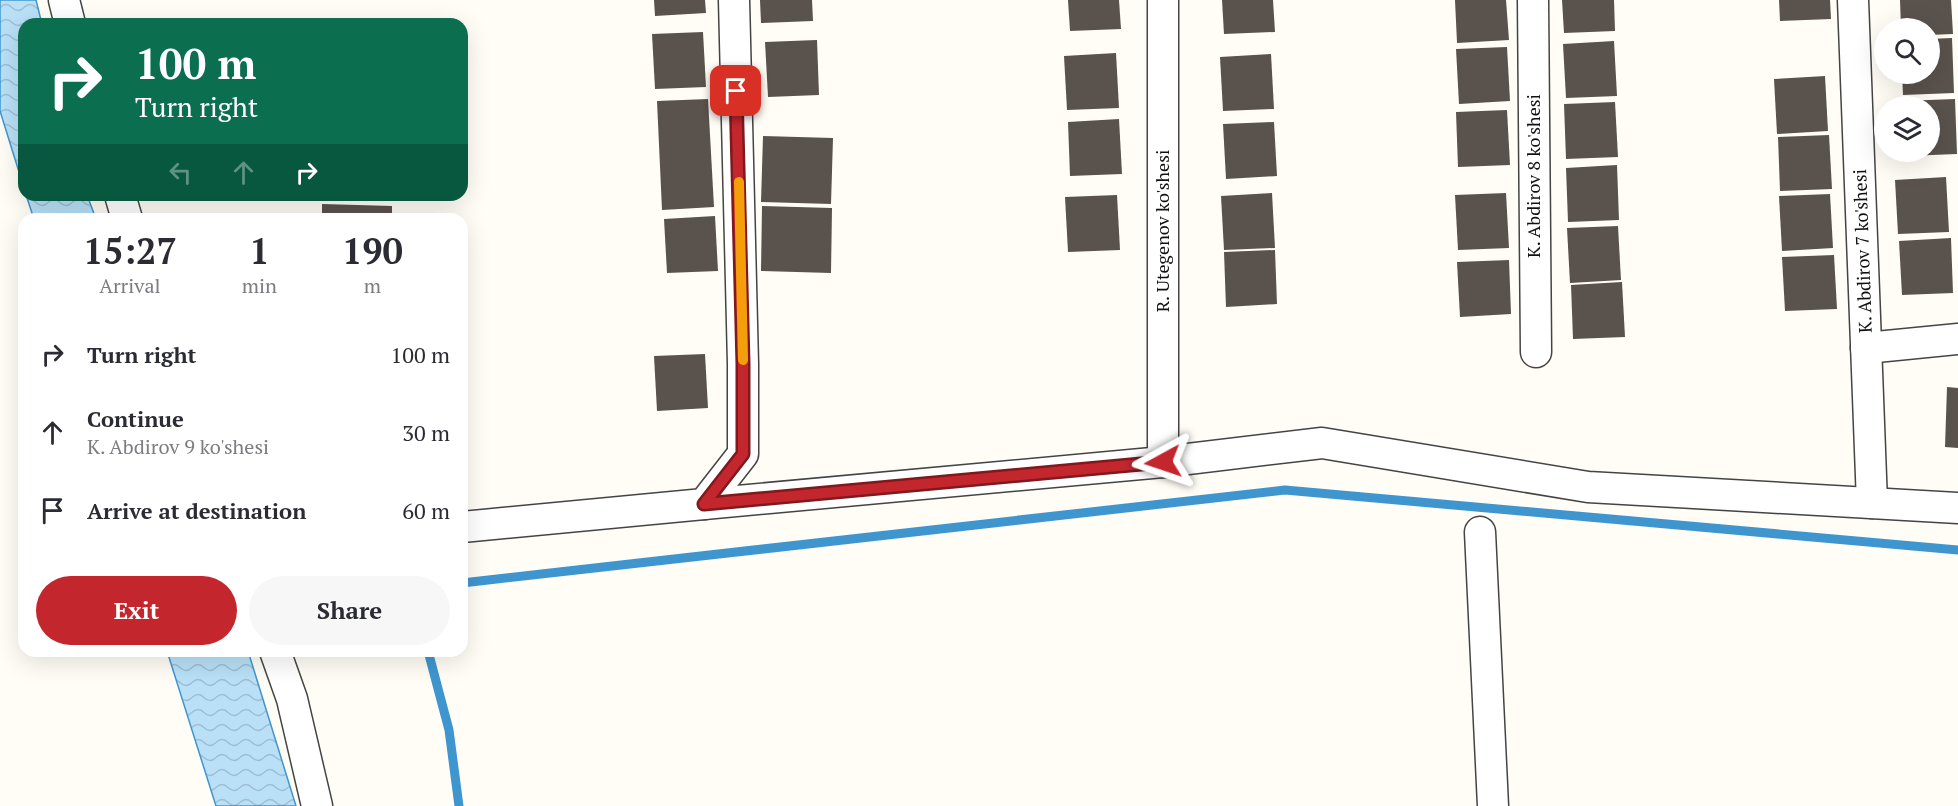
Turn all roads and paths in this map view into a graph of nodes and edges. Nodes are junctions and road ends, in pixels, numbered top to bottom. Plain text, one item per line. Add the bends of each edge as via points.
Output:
1 (64, 0) edge
2 (734, 0) edge
3 (1163, 0) edge
4 (1533, 0) edge
5 (1853, 0) edge
6 (68, 18) edge
7 (1958, 339) edge
8 (1866, 348) junction
9 (1536, 352) dead end
10 (1163, 462) junction
11 (1872, 503) junction
12 (704, 504) junction
13 (1958, 508) edge
14 (468, 526) edge
15 (1480, 532) dead end
16 (277, 657) edge
17 (317, 806) edge
18 (1493, 806) edge

1 - 6 street
2 - 12 street via 743,454
3 - 10 street, R. Utegenov ko'shesi
4 - 9 street, K. Abdirov 8 ko'shesi
5 - 8 street, K. Abdirov 7 ko'shesi
7 - 8 street
8 - 11 street, K. Abdirov 7 ko'shesi
10 - 11 street via 1322,444 1588,487
10 - 12 street
11 - 13 street
12 - 14 street
15 - 18 street
16 - 17 street via 292,699

